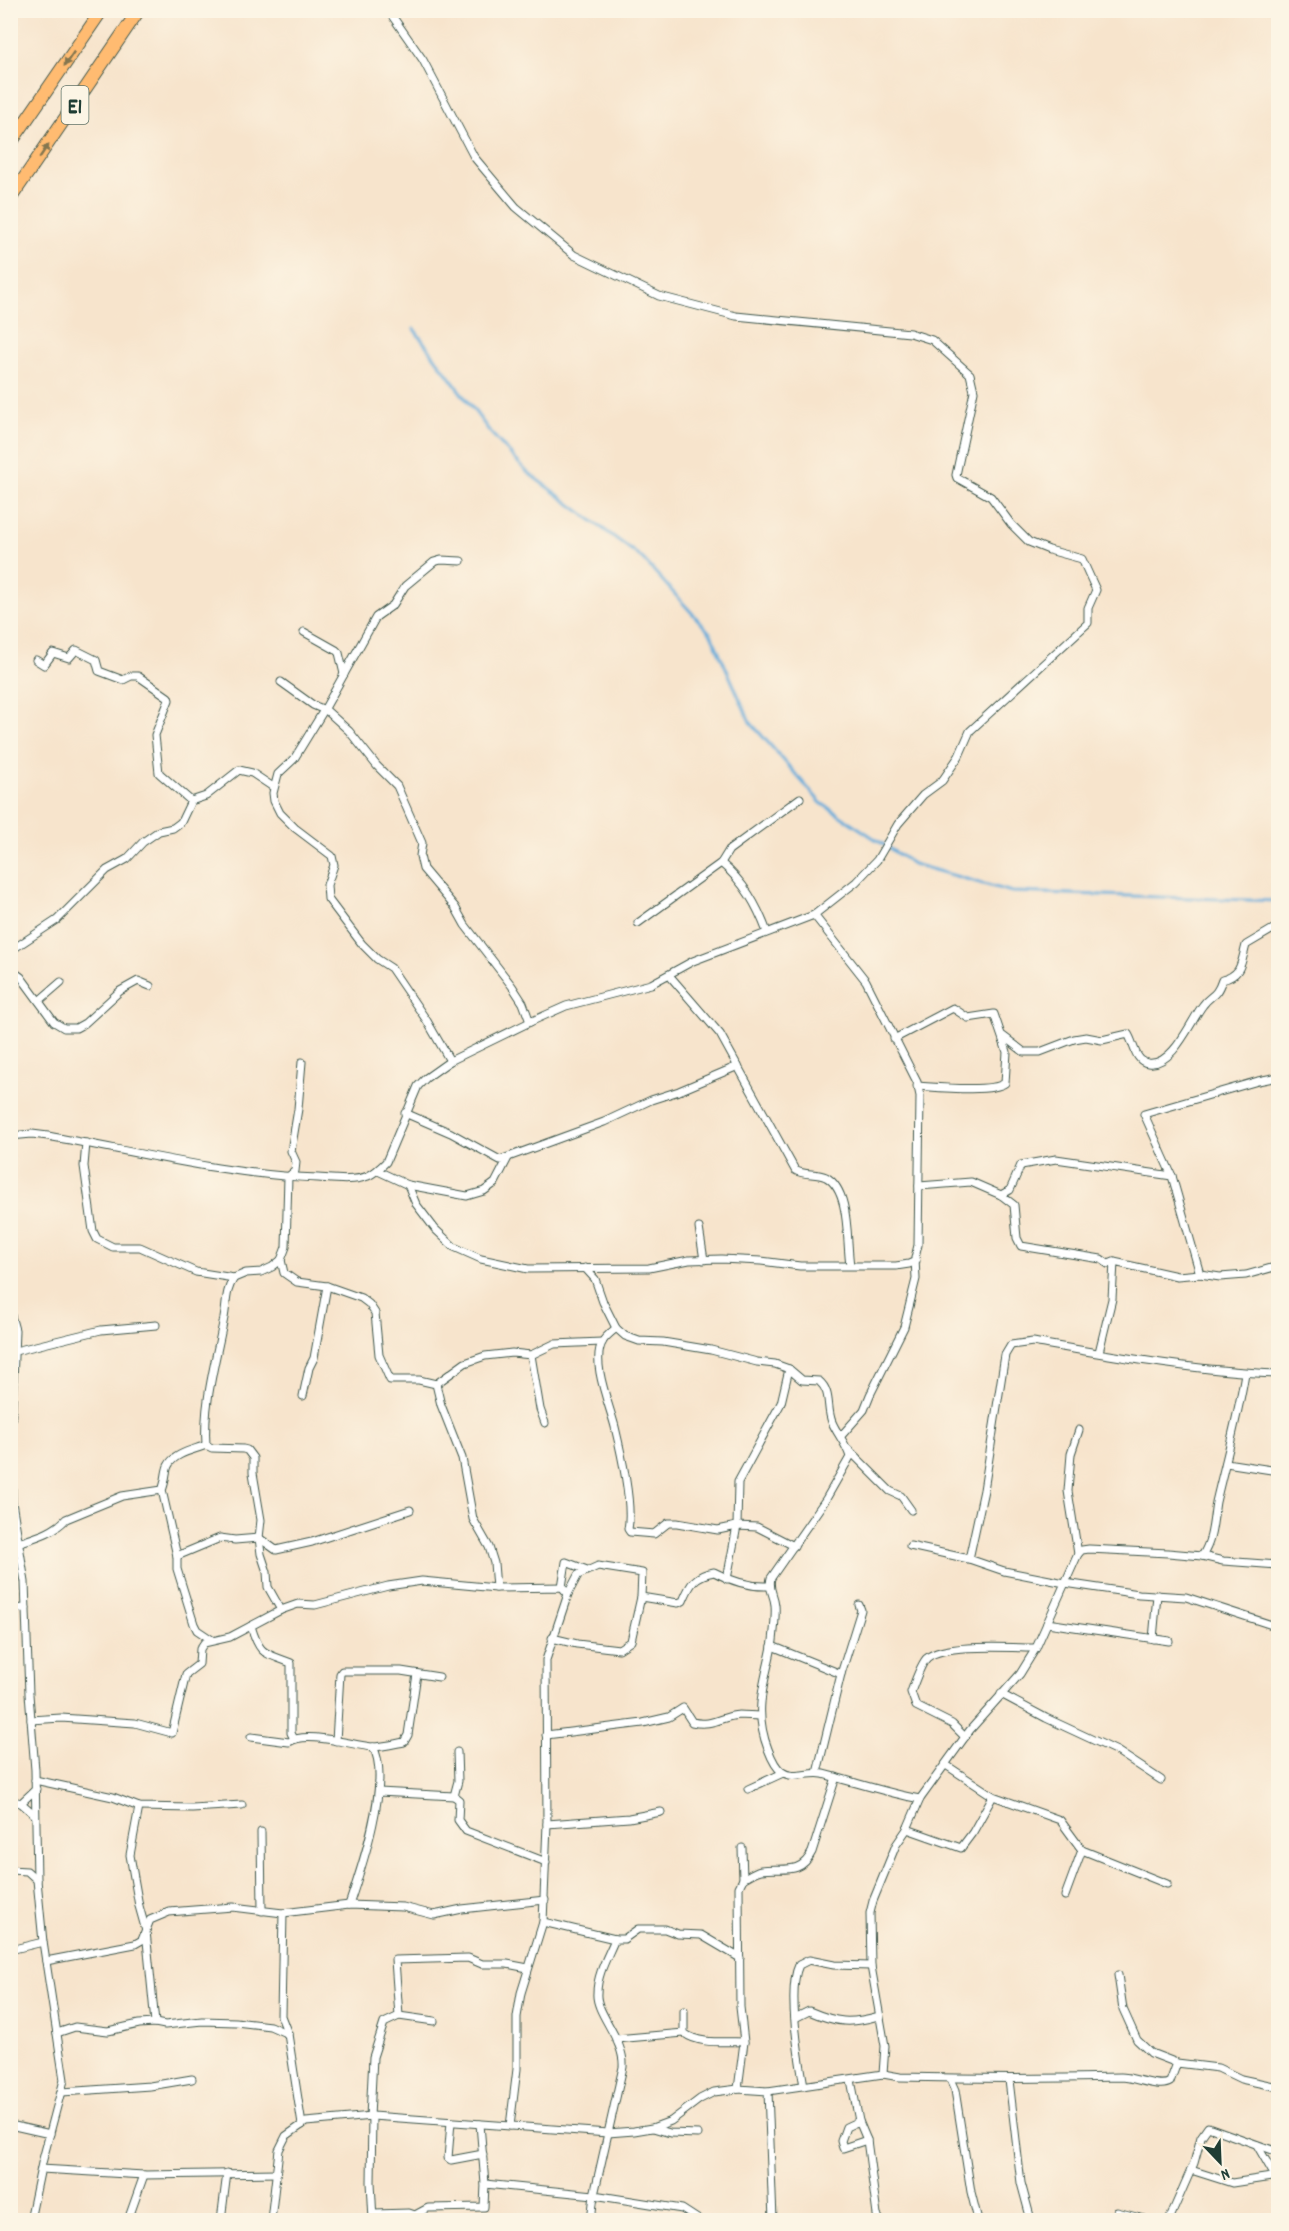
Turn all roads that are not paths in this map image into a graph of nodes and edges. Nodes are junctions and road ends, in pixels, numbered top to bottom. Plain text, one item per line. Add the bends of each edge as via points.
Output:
1 (102, 10) edge
2 (139, 10) edge
3 (388, 10) edge
4 (10, 144) edge
5 (10, 199) edge
6 (461, 561) dead end
7 (304, 632) dead end
8 (36, 660) dead end
9 (344, 674) junction
10 (281, 682) dead end
11 (324, 710) junction
12 (273, 787) junction
13 (800, 798) dead end
14 (190, 801) junction
15 (721, 863) junction
16 (814, 915) junction
17 (638, 923) dead end
18 (1278, 926) edge
19 (767, 932) junction
20 (10, 951) edge
21 (10, 969) edge
22 (669, 975) junction
23 (61, 982) dead end
24 (150, 986) dead end
25 (39, 1001) junction
26 (530, 1022) junction
27 (1003, 1036) junction
28 (894, 1039) junction
29 (450, 1061) junction
30 (302, 1062) dead end
31 (738, 1066) junction
32 (1278, 1077) edge
33 (917, 1086) junction
34 (405, 1113) junction
35 (10, 1136) edge
36 (86, 1143) junction
37 (508, 1158) junction
38 (378, 1171) junction
39 (1172, 1176) junction
40 (288, 1178) junction
41 (408, 1185) junction
42 (919, 1186) junction
43 (1001, 1195) junction
44 (699, 1228) dead end
45 (848, 1250) junction
46 (281, 1260) junction
47 (704, 1260) junction
48 (916, 1261) junction
49 (1114, 1262) junction
50 (837, 1264) junction
51 (850, 1265) junction
52 (1278, 1266) edge
53 (585, 1268) junction
54 (1200, 1274) junction
55 (234, 1278) junction
56 (327, 1286) junction
57 (11, 1317) edge
58 (156, 1325) dead end
59 (616, 1328) junction
60 (602, 1342) junction
61 (15, 1351) junction
62 (1099, 1352) junction
63 (531, 1355) junction
64 (789, 1369) junction
65 (1245, 1373) junction
66 (1278, 1374) edge
67 (436, 1384) junction
68 (303, 1396) dead end
69 (545, 1423) dead end
70 (1078, 1430) dead end
71 (841, 1436) junction
72 (206, 1445) junction
73 (848, 1449) junction
74 (1226, 1463) junction
75 (1278, 1471) edge
76 (162, 1490) junction
77 (11, 1502) edge
78 (410, 1510) dead end
79 (911, 1510) dead end
80 (737, 1526) junction
81 (259, 1538) junction
82 (18, 1543) junction
83 (794, 1546) junction
84 (910, 1546) dead end
85 (1080, 1552) junction
86 (177, 1556) junction
87 (1202, 1556) junction
88 (969, 1560) junction
89 (1278, 1565) edge
90 (586, 1570) junction
91 (727, 1580) junction
92 (1065, 1583) junction
93 (769, 1586) junction
94 (562, 1587) junction
95 (496, 1588) junction
96 (568, 1594) junction
97 (1157, 1595) junction
98 (640, 1598) junction
99 (859, 1605) dead end
100 (26, 1608) junction
101 (10, 1609) edge
102 (281, 1611) junction
103 (1047, 1623) junction
104 (251, 1626) junction
105 (1278, 1627) edge
106 (552, 1638) junction
107 (1153, 1639) junction
108 (212, 1640) junction
109 (1169, 1641) dead end
110 (772, 1646) junction
111 (1036, 1648) junction
112 (417, 1674) junction
113 (841, 1674) junction
114 (439, 1677) dead end
115 (1001, 1694) junction
116 (759, 1716) junction
117 (31, 1720) junction
118 (546, 1735) junction
119 (251, 1737) dead end
120 (965, 1737) junction
121 (294, 1738) junction
122 (336, 1741) junction
123 (373, 1747) junction
124 (457, 1752) dead end
125 (946, 1765) junction
126 (783, 1773) junction
127 (817, 1773) junction
128 (836, 1777) junction
129 (35, 1780) junction
130 (1161, 1780) dead end
131 (46, 1782) junction
132 (35, 1789) junction
133 (748, 1789) dead end
134 (379, 1792) junction
135 (454, 1796) junction
136 (993, 1797) junction
137 (920, 1799) junction
138 (10, 1800) edge
139 (21, 1803) junction
140 (242, 1805) dead end
141 (139, 1807) junction
142 (661, 1812) dead end
143 (35, 1815) junction
144 (547, 1824) junction
145 (907, 1829) junction
146 (261, 1832) dead end
147 (742, 1848) dead end
148 (1082, 1850) junction
149 (546, 1862) junction
150 (10, 1870) edge
151 (743, 1879) junction
152 (37, 1880) junction
153 (1167, 1884) dead end
154 (1065, 1896) dead end
155 (545, 1900) junction
156 (349, 1905) junction
157 (262, 1911) junction
158 (283, 1913) junction
159 (543, 1922) junction
160 (146, 1931) junction
161 (615, 1939) junction
162 (43, 1942) junction
163 (10, 1950) edge
164 (740, 1958) junction
165 (46, 1961) junction
166 (871, 1966) junction
167 (528, 1968) junction
168 (1118, 1975) dead end
169 (684, 2011) dead end
170 (281, 2016) junction
171 (399, 2016) junction
172 (879, 2016) junction
173 (795, 2018) junction
174 (434, 2021) dead end
175 (154, 2023) junction
176 (272, 2027) junction
177 (684, 2032) junction
178 (57, 2033) junction
179 (288, 2034) junction
180 (616, 2039) junction
181 (744, 2042) junction
182 (1177, 2063) junction
183 (882, 2074) junction
184 (192, 2079) dead end
185 (950, 2079) junction
186 (851, 2080) junction
187 (1009, 2080) junction
188 (804, 2086) junction
189 (1278, 2087) edge
190 (738, 2089) junction
191 (768, 2091) junction
192 (62, 2092) junction
193 (371, 2117) junction
194 (859, 2121) junction
195 (451, 2122) junction
196 (480, 2124) junction
197 (10, 2125) edge
198 (302, 2125) junction
199 (510, 2126) junction
200 (652, 2128) junction
201 (608, 2133) junction
202 (50, 2134) junction
203 (698, 2134) dead end
204 (867, 2140) junction
205 (1257, 2145) junction
206 (1278, 2152) edge
207 (483, 2154) junction
208 (41, 2169) junction
209 (1191, 2170) junction
210 (227, 2173) junction
211 (276, 2173) junction
212 (144, 2175) junction
213 (1278, 2176) edge
214 (485, 2184) junction
215 (594, 2195) junction
216 (1117, 2212) dead end
217 (374, 2217) edge
218 (416, 2218) edge
219 (30, 2220) edge
220 (128, 2220) edge
221 (221, 2220) edge
222 (272, 2220) edge
223 (591, 2220) edge
224 (699, 2220) edge
225 (772, 2220) edge
226 (880, 2220) edge
227 (978, 2220) edge
228 (1031, 2220) edge
229 (1148, 2220) edge
230 (1169, 2220) edge

1 -> 4 highway, E1
5 -> 2 highway, E1
3 - 16 street via 423,60 474,157 516,207 574,255 659,296 735,316 910,333 932,340 970,374 974,391 957,478 991,497 1029,542 1082,559 1096,590 1088,608 1088,623 970,731 942,781 923,795 898,824 877,860
6 - 9 street via 434,562 405,586 394,604 375,617
7 - 9 street via 339,653
8 - 14 street via 44,665 53,653 69,658 76,650 96,660 99,671 123,680 138,676 168,697 156,735 159,772
9 - 11 street
10 - 11 street
11 - 12 street via 294,759 278,774
11 - 26 street via 349,731 397,786 422,843 423,869 512,986
12 - 14 street via 252,773 239,770 206,796
12 - 29 street via 280,813 332,856 328,899 362,944 391,968
13 - 15 street via 729,850
14 - 20 street via 181,822 143,842 127,859 107,870 57,920
15 - 17 street
15 - 19 street via 751,895
16 - 19 street
16 - 28 street via 866,981
18 - 27 street via 1246,945 1234,977 1222,980 1214,997 1204,1003 1173,1051 1157,1062 1148,1064 1140,1059 1128,1034 1102,1040 1074,1039 1040,1052 1024,1052
19 - 22 street
21 - 25 street
22 - 26 street via 629,991 566,1006
22 - 31 street via 720,1034
23 - 25 street
24 - 25 street via 138,981 120,991 76,1028 64,1028 54,1022
26 - 29 street
27 - 28 street via 994,1014 968,1018 953,1008
27 - 33 street via 1007,1052 1005,1083 1001,1086
28 - 33 street
29 - 34 street via 418,1086
30 - 40 street via 291,1151 295,1171
31 - 37 street
31 - 45 street via 795,1170 821,1175 833,1183 848,1222
32 - 39 street via 1144,1114
33 - 42 street
34 - 37 street via 451,1133 495,1160
34 - 38 street via 386,1162
35 - 36 street via 33,1134
36 - 40 street via 211,1169
36 - 55 street via 84,1166 97,1239 113,1247 140,1247 196,1272
37 - 41 street via 495,1183 467,1196
38 - 40 street via 366,1177 345,1179
38 - 41 street
39 - 43 street via 1056,1159 1021,1165 1010,1190
39 - 54 street
40 - 46 street via 286,1247
41 - 53 street via 435,1229 454,1247 482,1259 528,1269
42 - 43 street via 971,1182
42 - 48 street
43 - 49 street via 1014,1205 1021,1246
44 - 47 street
45 - 50 street
45 - 51 street
46 - 55 street via 261,1272
46 - 56 street via 284,1274 297,1282
47 - 50 street via 800,1266
47 - 53 street via 649,1268
48 - 51 street via 896,1266
48 - 71 street via 916,1279 904,1327 864,1410
49 - 54 street via 1177,1276
49 - 62 street via 1112,1299
50 - 51 street
52 - 54 street via 1246,1275
53 - 59 street via 595,1279
55 - 72 street via 227,1288 212,1375
56 - 67 street via 369,1304 375,1313 379,1355 390,1380
56 - 68 street
57 - 61 street
58 - 61 street via 101,1330
59 - 60 street
59 - 64 street via 639,1341 711,1350
60 - 63 street via 554,1344
60 - 80 street via 599,1362 615,1426 630,1532 654,1534 668,1523 718,1530
61 - 77 street
62 - 65 street
62 - 88 street via 1032,1342 1007,1349
63 - 67 street via 485,1356 465,1363
63 - 69 street
64 - 71 street via 802,1380 819,1381 826,1389 832,1422
64 - 80 street via 781,1403 738,1482
65 - 66 street
65 - 74 street
67 - 95 street via 462,1458 473,1519 491,1555
70 - 85 street via 1071,1454 1068,1491 1075,1543
71 - 73 street
72 - 76 street via 173,1458
72 - 81 street via 247,1450 253,1458 261,1520
73 - 79 street via 890,1491 899,1494
73 - 83 street via 849,1459
74 - 75 street
74 - 87 street via 1213,1527
76 - 82 street via 122,1496
76 - 86 street
77 - 82 street
78 - 81 street via 276,1550
80 - 83 street via 757,1527
80 - 91 street
81 - 86 street via 220,1538
81 - 102 street via 268,1587
82 - 100 street
83 - 93 street
84 - 88 street
85 - 87 street via 1128,1550
85 - 92 street
86 - 108 street via 177,1569 194,1624
87 - 89 street
88 - 92 street
90 - 94 street via 566,1562
90 - 96 street via 578,1575
90 - 98 street via 598,1566 642,1573
91 - 93 street
91 - 98 street via 714,1572 702,1574 691,1582 683,1601 678,1603
92 - 97 street
92 - 103 street
93 - 110 street via 775,1605
94 - 95 street
94 - 96 street
95 - 102 street via 422,1581 315,1605 298,1604
96 - 106 street
97 - 105 street via 1198,1600
97 - 107 street
98 - 106 street via 631,1641 619,1649
99 - 113 street via 861,1610
100 - 101 street
100 - 117 street
102 - 104 street
103 - 107 street
103 - 111 street
104 - 108 street via 222,1640
104 - 121 street via 257,1647 291,1663
106 - 118 street via 546,1660
107 - 109 street
108 - 117 street via 204,1642 199,1664 186,1674 172,1733 135,1723
110 - 113 street
110 - 116 street
111 - 115 street via 1020,1674
111 - 120 street via 942,1651 926,1659 911,1692 916,1706 952,1724
112 - 114 street
112 - 122 street via 342,1671
112 - 123 street via 407,1739
113 - 127 street
115 - 120 street
115 - 130 street via 1117,1750
116 - 118 street via 738,1715 699,1724 692,1722 683,1708 669,1717 643,1723
116 - 126 street via 771,1758
117 - 129 street
118 - 144 street
119 - 121 street via 289,1742
120 - 125 street
121 - 122 street
122 - 123 street
123 - 134 street via 378,1756
124 - 135 street via 458,1782
125 - 136 street
125 - 137 street
126 - 127 street
126 - 133 street
127 - 128 street
128 - 137 street
128 - 151 street via 807,1862 796,1868 759,1870
129 - 131 street
129 - 132 street
131 - 132 street
131 - 141 street via 114,1797
132 - 139 street
132 - 143 street
134 - 135 street
134 - 156 street
135 - 149 street via 459,1800 458,1820 466,1831
136 - 145 street via 961,1848
136 - 148 street via 1060,1820
137 - 145 street
138 - 139 street
139 - 143 street
140 - 141 street
141 - 160 street via 130,1855
142 - 144 street
143 - 152 street
144 - 149 street
145 - 166 street via 896,1845 873,1901
146 - 157 street
147 - 151 street
148 - 153 street
148 - 154 street
149 - 155 street
150 - 152 street via 27,1871
151 - 164 street via 739,1887
152 - 162 street
155 - 156 street via 434,1915 403,1907
155 - 159 street
156 - 158 street
157 - 158 street
157 - 160 street via 232,1907 169,1912 150,1920
158 - 170 street
159 - 161 street
159 - 167 street
160 - 165 street via 135,1944
160 - 175 street
161 - 164 street via 624,1939 638,1929 666,1929 701,1935
161 - 180 street via 596,1995
162 - 163 street
162 - 165 street
164 - 181 street
165 - 178 street
166 - 172 street
166 - 173 street via 809,1960 799,1965
167 - 171 street via 482,1964 468,1958 395,1960
167 - 199 street via 517,2018 517,2069
168 - 182 street via 1123,2009 1137,2040 1151,2054
169 - 177 street
170 - 176 street
170 - 179 street
171 - 174 street
171 - 193 street via 384,2024 380,2031 373,2057
172 - 173 street via 834,2022 809,2011
172 - 183 street via 885,2046
173 - 188 street
175 - 176 street via 236,2022
175 - 178 street via 108,2031 75,2027
176 - 179 street
177 - 180 street
177 - 181 street via 706,2041
178 - 192 street via 64,2080
179 - 198 street
180 - 201 street via 624,2058
181 - 190 street
182 - 187 street via 1170,2082 1163,2085 1131,2077
182 - 189 street via 1218,2068 1241,2079
183 - 185 street
183 - 186 street
184 - 192 street
185 - 187 street
185 - 227 street
186 - 188 street
186 - 194 street
187 - 228 street via 1020,2183
188 - 191 street
190 - 191 street
190 - 200 street via 714,2092 671,2121
191 - 225 street
192 - 202 street
193 - 195 street
193 - 198 street
193 - 217 street
194 - 204 street
194 - 204 street via 846,2127 841,2140 843,2148
195 - 196 street
195 - 207 street via 448,2158
196 - 199 street
196 - 207 street
197 - 202 street
198 - 211 street via 286,2136 279,2150
199 - 201 street
200 - 201 street
200 - 203 street
201 - 215 street
202 - 208 street
204 - 226 street
205 - 206 street
205 - 209 street via 1208,2127
205 - 213 street
207 - 214 street
208 - 212 street
208 - 219 street
209 - 213 street via 1232,2183
209 - 230 street
210 - 211 street
210 - 212 street
210 - 221 street
211 - 222 street
212 - 220 street
214 - 215 street
214 - 218 street via 484,2207 428,2208
215 - 223 street
215 - 224 street via 682,2209
216 - 229 street
217 - 218 street via 409,2213

